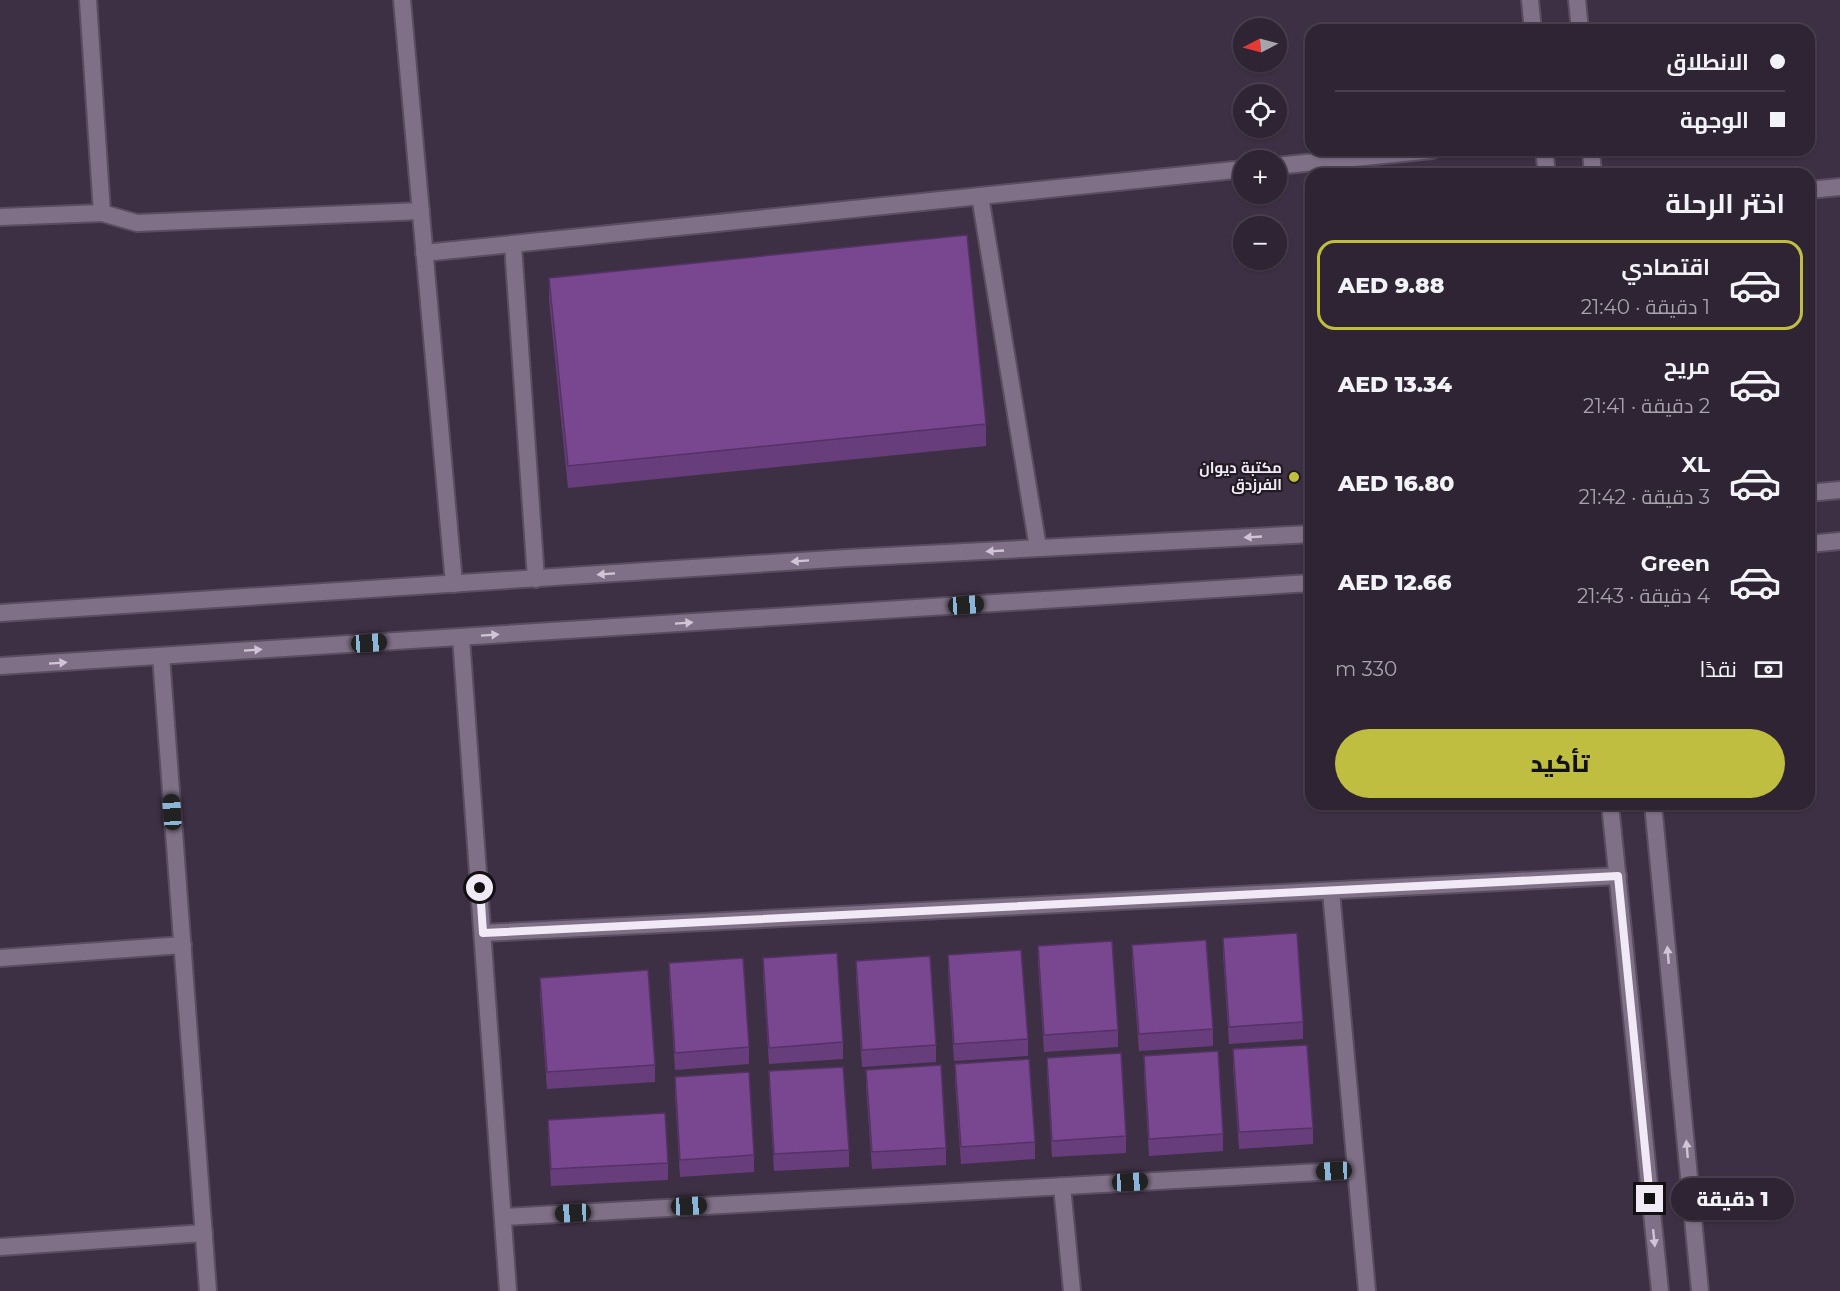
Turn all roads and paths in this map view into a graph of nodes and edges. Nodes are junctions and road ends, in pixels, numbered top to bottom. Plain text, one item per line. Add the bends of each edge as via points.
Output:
1 (88, 0) edge
2 (402, 0) edge
3 (1530, 0) edge
4 (1577, 0) edge
5 (1532, 24) edge
6 (1579, 24) edge
7 (1374, 156) edge
8 (1287, 165) edge
9 (1233, 170) edge
10 (1840, 187) edge
11 (1815, 189) edge
12 (980, 196) junction
13 (421, 211) junction
14 (102, 213) junction
15 (0, 217) edge
16 (513, 244) junction
17 (424, 253) junction
18 (1840, 490) edge
19 (1815, 492) edge
20 (1305, 534) edge
21 (1840, 541) edge
22 (1815, 543) edge
23 (1038, 548) junction
24 (536, 579) junction
25 (1305, 583) edge
26 (454, 584) junction
27 (0, 614) edge
28 (461, 637) junction
29 (161, 656) junction
30 (0, 666) edge
31 (1611, 810) edge
32 (1654, 810) edge
33 (1618, 876) junction
34 (1331, 891) junction
35 (483, 933) junction
36 (183, 945) junction
37 (0, 958) edge
38 (1356, 1170) junction
39 (1062, 1186) junction
40 (503, 1216) junction
41 (204, 1233) junction
42 (0, 1247) edge
43 (208, 1291) edge
44 (508, 1291) edge
45 (1072, 1291) edge
46 (1367, 1291) edge
47 (1660, 1291) edge
48 (1700, 1291) edge

1 - 14 street
2 - 13 street
3 - 5 street
4 - 6 street
7 - 8 street
9 - 12 street
10 - 11 street
12 - 16 street
12 - 23 street
13 - 14 street via 138,223
13 - 17 street
14 - 15 street
16 - 17 street
16 - 24 street
17 - 26 street
18 - 19 street
20 -> 23 street
21 - 22 street
23 -> 24 street
24 - 26 street
28 -> 25 street
26 - 27 street
29 -> 28 street
28 - 35 street
30 -> 29 street
29 - 36 street
31 - 33 street
48 -> 32 street
33 - 34 street
33 -> 47 street
34 - 35 street
34 - 38 street
35 - 40 street
36 - 37 street
36 - 41 street
38 - 39 street
38 - 46 street
39 - 40 street
39 - 45 street
40 - 44 street
41 - 42 street
41 - 43 street

